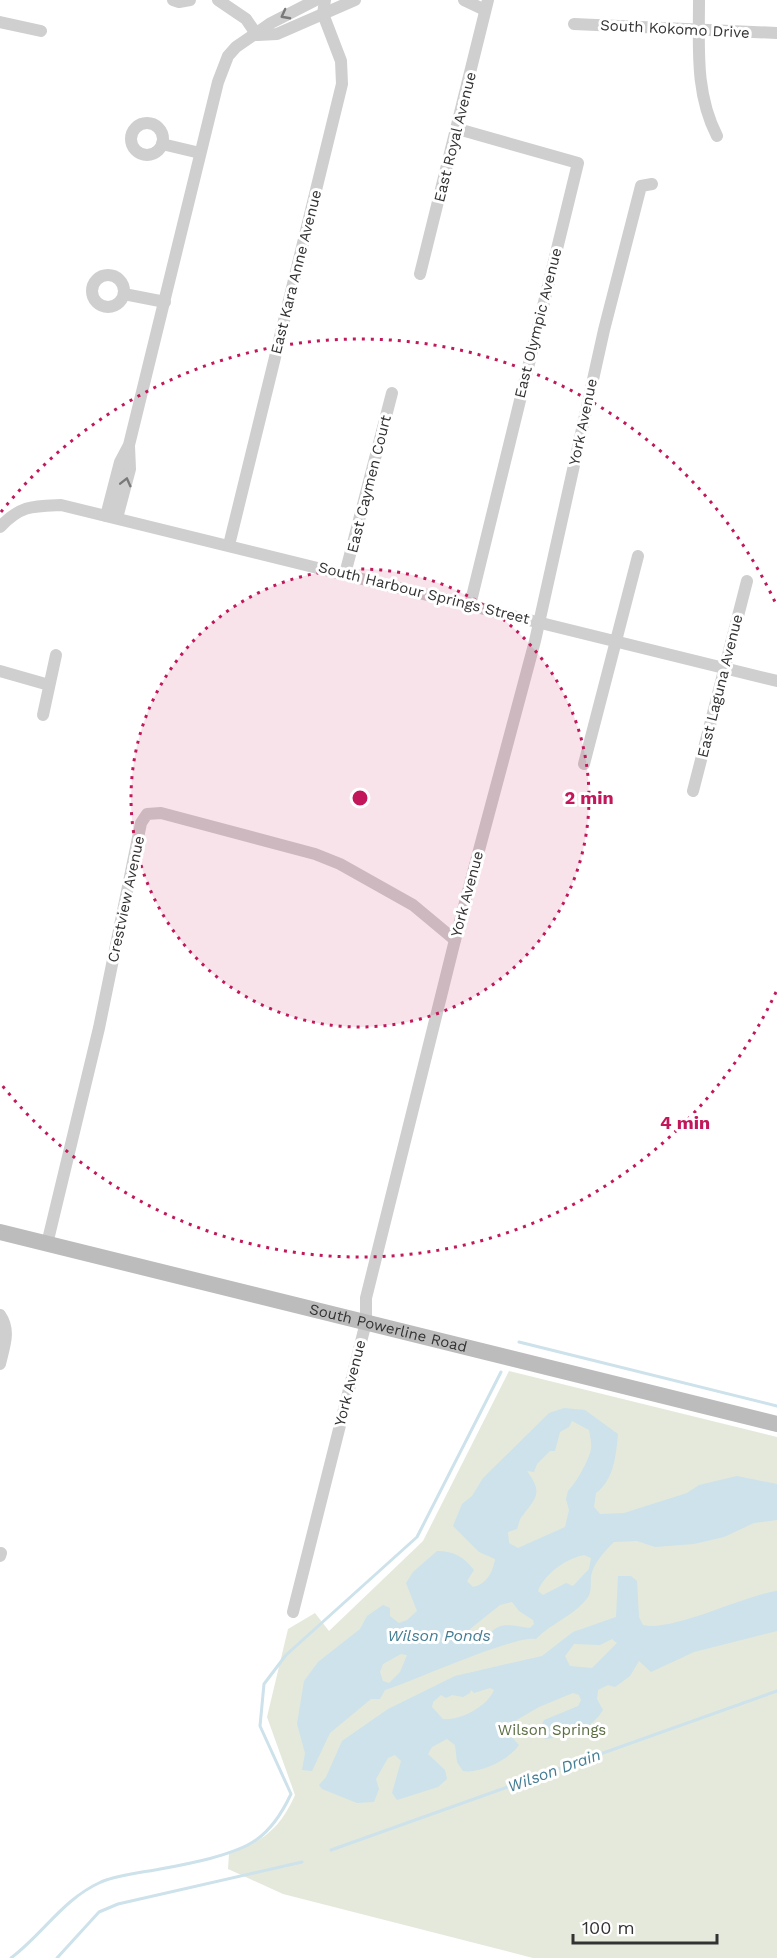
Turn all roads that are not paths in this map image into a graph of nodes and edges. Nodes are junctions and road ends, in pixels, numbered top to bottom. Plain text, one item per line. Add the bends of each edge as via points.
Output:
1 (173, 0) edge
2 (190, 0) edge
3 (218, 0) edge
4 (325, 0) edge
5 (355, 0) edge
6 (464, 0) edge
7 (699, 0) edge
8 (312, 1) edge
9 (486, 5) edge
10 (323, 14) junction
11 (0, 22) edge
12 (574, 24) dead end
13 (41, 31) dead end
14 (699, 31) junction
15 (777, 33) edge
16 (257, 35) junction
17 (458, 129) junction
18 (717, 136) dead end
19 (162, 144) dead end
20 (200, 153) junction
21 (652, 184) dead end
22 (420, 274) dead end
23 (124, 294) dead end
24 (165, 302) junction
25 (392, 393) dead end
26 (112, 517) junction
27 (0, 527) edge
28 (229, 545) junction
29 (638, 556) dead end
30 (345, 574) junction
31 (747, 581) dead end
32 (470, 605) junction
33 (540, 622) junction
34 (617, 642) junction
35 (56, 655) dead end
36 (725, 668) junction
37 (0, 671) edge
38 (777, 681) edge
39 (49, 685) junction
40 (43, 715) dead end
41 (585, 764) dead end
42 (693, 791) dead end
43 (455, 940) junction
44 (0, 1232) edge
45 (47, 1244) junction
46 (0, 1315) edge
47 (366, 1322) junction
48 (0, 1364) edge
49 (777, 1424) edge
50 (293, 1612) dead end

1 - 2 street
3 - 16 street via 246,19
4 - 10 street, East Kara Anne Avenue
5 - 10 street
6 - 9 street
7 - 14 street
8 - 10 street
8 -> 16 street via 271,22
9 - 17 street, East Royal Avenue
10 - 16 street via 277,34
10 - 28 street, East Kara Anne Avenue via 341,61 342,84
11 - 13 street
12 - 14 street, South Kokomo Drive
14 - 15 street, South Kokomo Drive
14 - 18 street via 701,93
16 - 20 street via 228,56
17 - 22 street, East Royal Avenue
17 - 32 street, East Olympic Avenue via 578,163
19 - 20 street
20 - 24 street
21 - 33 street, York Avenue via 642,186 604,330
23 - 24 street
24 - 26 street via 129,445 130,469
25 - 30 street, East Caymen Court
26 - 27 street, South Harbour Springs Street via 70,507 27,506
26 - 28 street, South Harbour Springs Street
28 - 30 street, South Harbour Springs Street
29 - 34 street
30 - 32 street, South Harbour Springs Street
31 - 36 street, East Laguna Avenue
32 - 33 street, South Harbour Springs Street
33 - 34 street, South Harbour Springs Street
33 - 43 street, York Avenue
34 - 36 street, South Harbour Springs Street
34 - 41 street
35 - 39 street
36 - 38 street, South Harbour Springs Street
36 - 42 street, East Laguna Avenue
37 - 39 street
39 - 40 street
43 - 45 street, Crestview Avenue via 413,905 340,864 162,813 147,814 141,823 99,1028
43 - 47 street, York Avenue via 366,1298
44 - 45 street, South Powerline Road
45 - 47 street, South Powerline Road
46 - 48 street via 7,1334
47 - 49 street, South Powerline Road
47 - 50 street, York Avenue

